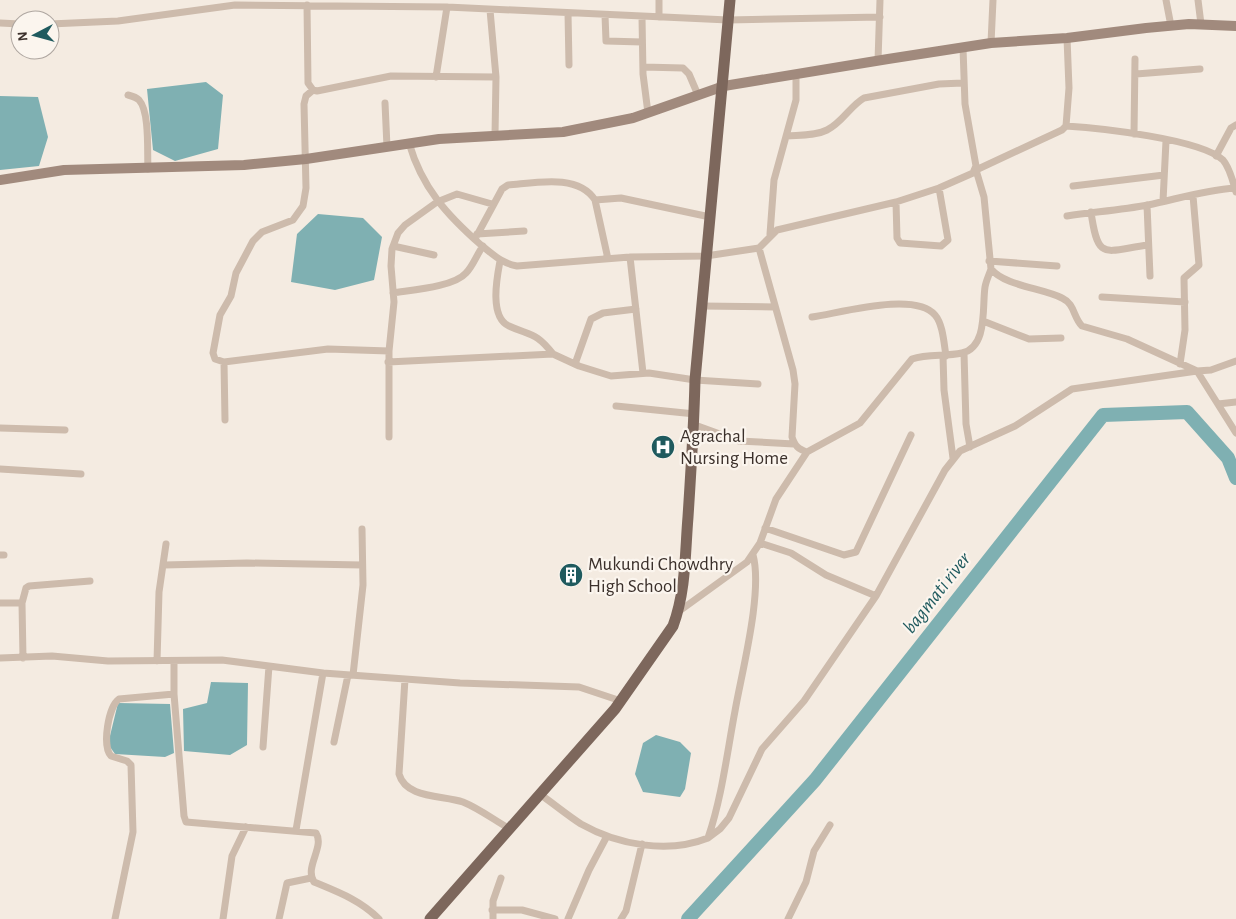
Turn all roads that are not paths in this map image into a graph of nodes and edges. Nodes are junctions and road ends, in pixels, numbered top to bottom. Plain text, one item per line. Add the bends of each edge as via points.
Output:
1 (659, 0) edge
2 (730, 0) edge
3 (880, 0) edge
4 (993, 0) edge
5 (1166, 0) edge
6 (1198, 0) edge
7 (322, 3) edge
8 (421, 3) edge
9 (307, 6) junction
10 (447, 7) junction
11 (490, 10) junction
12 (568, 13) junction
13 (605, 14) junction
14 (642, 17) junction
15 (659, 17) junction
16 (880, 17) junction
17 (728, 20) junction
18 (60, 24) edge
19 (1201, 24) junction
20 (1171, 26) junction
21 (1236, 26) edge
22 (1067, 38) junction
23 (642, 42) junction
24 (991, 43) junction
25 (963, 48) junction
26 (1135, 59) dead end
27 (878, 60) junction
28 (569, 65) dead end
29 (643, 67) junction
30 (1200, 69) dead end
31 (796, 74) junction
32 (1136, 74) junction
33 (436, 77) junction
34 (496, 77) junction
35 (963, 83) junction
36 (724, 86) junction
37 (313, 90) junction
38 (128, 95) dead end
39 (698, 95) junction
40 (385, 103) dead end
41 (648, 113) junction
42 (1236, 125) edge
43 (1066, 126) junction
44 (1134, 134) junction
45 (496, 136) junction
46 (787, 136) junction
47 (1166, 140) junction
48 (408, 143) junction
49 (387, 147) junction
50 (1216, 156) junction
51 (306, 159) junction
52 (148, 169) junction
53 (976, 170) junction
54 (1164, 175) junction
55 (0, 180) edge
56 (1073, 186) dead end
57 (939, 188) junction
58 (1235, 190) edge
59 (1193, 196) junction
60 (595, 200) junction
61 (1163, 201) junction
62 (437, 202) junction
63 (896, 202) junction
64 (492, 204) junction
65 (1147, 205) junction
66 (1091, 212) junction
67 (1067, 216) dead end
68 (710, 217) junction
69 (524, 231) dead end
70 (770, 234) junction
71 (476, 236) junction
72 (1148, 245) junction
73 (393, 246) junction
74 (483, 246) junction
75 (759, 248) junction
76 (434, 255) dead end
77 (706, 256) junction
78 (630, 257) junction
79 (608, 258) junction
80 (500, 261) junction
81 (990, 265) junction
82 (1057, 266) dead end
83 (1150, 276) dead end
84 (393, 293) junction
85 (1102, 297) dead end
86 (1185, 302) junction
87 (702, 306) junction
88 (775, 307) junction
89 (636, 309) junction
90 (812, 318) dead end
91 (982, 321) junction
92 (1061, 338) dead end
93 (389, 351) junction
94 (964, 353) junction
95 (553, 354) junction
96 (944, 356) junction
97 (1236, 361) edge
98 (224, 362) junction
99 (388, 362) junction
100 (576, 364) junction
101 (1180, 364) junction
102 (1197, 371) junction
103 (643, 373) junction
104 (695, 380) junction
105 (758, 384) dead end
106 (1236, 402) edge
107 (1218, 404) junction
108 (616, 406) dead end
109 (225, 420) dead end
110 (695, 420) junction
111 (0, 428) edge
112 (65, 430) dead end
113 (1236, 432) edge
114 (911, 435) dead end
115 (389, 437) dead end
116 (794, 444) junction
117 (970, 446) junction
118 (807, 452) junction
119 (953, 458) junction
120 (0, 469) edge
121 (81, 474) dead end
122 (765, 528) junction
123 (362, 529) dead end
124 (760, 543) junction
125 (166, 544) dead end
126 (753, 555) junction
127 (164, 565) junction
128 (362, 565) junction
129 (90, 581) dead end
130 (876, 596) junction
131 (0, 603) edge
132 (22, 603) junction
133 (678, 612) junction
134 (0, 658) edge
135 (23, 658) junction
136 (157, 661) junction
137 (174, 662) junction
138 (269, 666) junction
139 (323, 673) junction
140 (350, 675) junction
141 (405, 679) junction
142 (174, 694) junction
143 (621, 701) junction
144 (334, 742) dead end
145 (263, 747) dead end
146 (541, 795) junction
147 (830, 825) dead end
148 (246, 827) junction
149 (510, 829) junction
150 (296, 830) junction
151 (608, 836) junction
152 (708, 838) junction
153 (642, 844) junction
154 (311, 878) junction
155 (501, 878) dead end
156 (492, 910) junction
157 (223, 918) edge
158 (115, 919) edge
159 (233, 919) edge
160 (279, 919) edge
161 (379, 919) edge
162 (430, 919) edge
163 (493, 919) edge
164 (555, 919) edge
165 (568, 919) edge
166 (621, 919) edge
167 (788, 919) edge

1 - 15 street
2 - 17 main road
3 - 16 street
4 - 24 street
5 - 20 street
6 - 19 street
7 - 8 street
7 - 9 street
8 - 10 street
9 - 18 street via 235,6 118,22
9 - 37 street via 308,83
10 - 11 street
10 - 33 street
11 - 12 street
11 - 34 street
12 - 13 street
12 - 28 street
13 - 14 street
13 - 23 street via 606,41
14 - 15 street
14 - 23 street
15 - 17 street
16 - 17 street
16 - 27 street
17 - 36 main road
19 - 20 street
19 - 21 street
20 - 22 street
22 - 24 street
22 - 43 street via 1069,88
23 - 29 street
24 - 25 street
25 - 27 street
25 - 35 street
26 - 32 street
27 - 31 street
29 - 39 street via 683,68
29 - 41 street
30 - 32 street
31 - 36 street
31 - 46 street via 796,100
32 - 44 street
33 - 34 street
33 - 37 street via 391,76
34 - 45 street
35 - 46 street via 864,98 828,130
35 - 53 street
36 - 39 street
36 - 68 main road
37 - 51 street via 306,96 304,104
38 - 52 street via 137,98 142,106
39 - 41 street
40 - 49 street
41 - 45 street via 563,132
42 - 50 street via 1231,128
43 - 44 street
43 - 53 street
44 - 47 street
45 - 48 street
46 - 70 street via 774,180
47 - 50 street via 1197,146
47 - 54 street
48 - 49 street
48 - 62 street via 413,160
49 - 51 street
50 - 58 street via 1227,167
51 - 52 street
51 - 98 street via 304,206 299,215 257,235 236,273 233,291 220,315 213,348 215,359
52 - 55 street via 64,170
53 - 57 street
53 - 81 street via 987,222
54 - 56 street
54 - 61 street
57 - 63 street
57 - 63 street via 948,240 941,246 900,243
58 - 59 street via 1211,190
59 - 61 street
59 - 86 street via 1199,265 1184,278
60 - 64 street via 591,193 580,188 552,181 508,185
60 - 68 street via 621,198
60 - 79 street
61 - 65 street
62 - 64 street via 460,194
62 - 71 street
62 - 73 street via 405,225
63 - 70 street
64 - 71 street
65 - 66 street
65 - 72 street
66 - 67 street
66 - 72 street via 1094,238 1102,249
68 - 77 main road
69 - 71 street
70 - 75 street
71 - 74 street
72 - 83 street
73 - 76 street
73 - 84 street
74 - 80 street
74 - 84 street via 461,277 430,287
75 - 77 street
75 - 88 street
77 - 78 street
77 - 87 main road
78 - 79 street
78 - 89 street
79 - 80 street via 517,266
80 - 95 street via 495,288 496,305 502,321 537,337
81 - 82 street
81 - 91 street
81 - 101 street via 1000,277 1062,298 1073,308 1082,326 1127,339
84 - 93 street via 394,319
85 - 86 street
86 - 101 street
87 - 88 street
87 - 104 main road
88 - 116 street via 793,370
89 - 100 street via 603,313 591,319
89 - 103 street
90 - 96 street via 895,303 914,304 930,310 938,320
91 - 92 street via 1021,337
91 - 94 street via 975,346
93 - 98 street via 328,348
93 - 99 street
94 - 96 street
94 - 117 street via 966,424
95 - 99 street
95 - 100 street
96 - 118 street via 921,356 906,363 860,423
96 - 119 street via 944,390
97 - 102 street via 1211,370
98 - 109 street
99 - 115 street
100 - 103 street via 611,376
101 - 102 street
102 - 107 street
102 - 117 street via 1072,389 1015,426
103 - 104 street
104 - 105 street
104 - 110 main road
106 - 107 street
107 - 113 street
108 - 110 street
110 - 116 street via 739,441
110 - 133 main road via 685,562
111 - 112 street
114 - 122 street via 856,552 844,555
116 - 118 street
117 - 119 street
118 - 122 street via 776,499
119 - 130 street
120 - 121 street
122 - 124 street
123 - 128 street
124 - 126 street
124 - 130 street via 791,553 826,575
125 - 127 street
126 - 133 street via 738,571
126 - 152 street via 757,570 751,626
127 - 128 street
127 - 136 street via 159,592
128 - 140 street
129 - 132 street via 29,586 23,593
130 - 152 street via 804,701 762,749 729,818
131 - 132 street
132 - 135 street
133 - 143 main road via 673,626
134 - 135 street
135 - 136 street via 52,656
136 - 137 street
137 - 138 street via 204,659
137 - 142 street
138 - 139 street
138 - 145 street
139 - 140 street
139 - 150 street
140 - 141 street
140 - 144 street
141 - 143 street via 579,687
141 - 149 street via 398,774 402,782 424,794 478,809
142 - 148 street via 186,822
142 - 158 street via 118,700 112,708 105,746 111,756 131,765 133,793 133,832
143 - 146 main road
146 - 149 main road
146 - 151 street via 580,823
147 - 167 street via 814,850 806,882
148 - 150 street
148 - 157 street via 232,856
149 - 162 main road
150 - 154 street via 312,831 318,836
151 - 153 street
151 - 165 street via 588,870
152 - 153 street via 680,846
153 - 166 street via 626,911
154 - 160 street via 287,883
154 - 161 street via 347,895
155 - 156 street
156 - 163 street
156 - 164 street via 522,910
157 - 159 street

